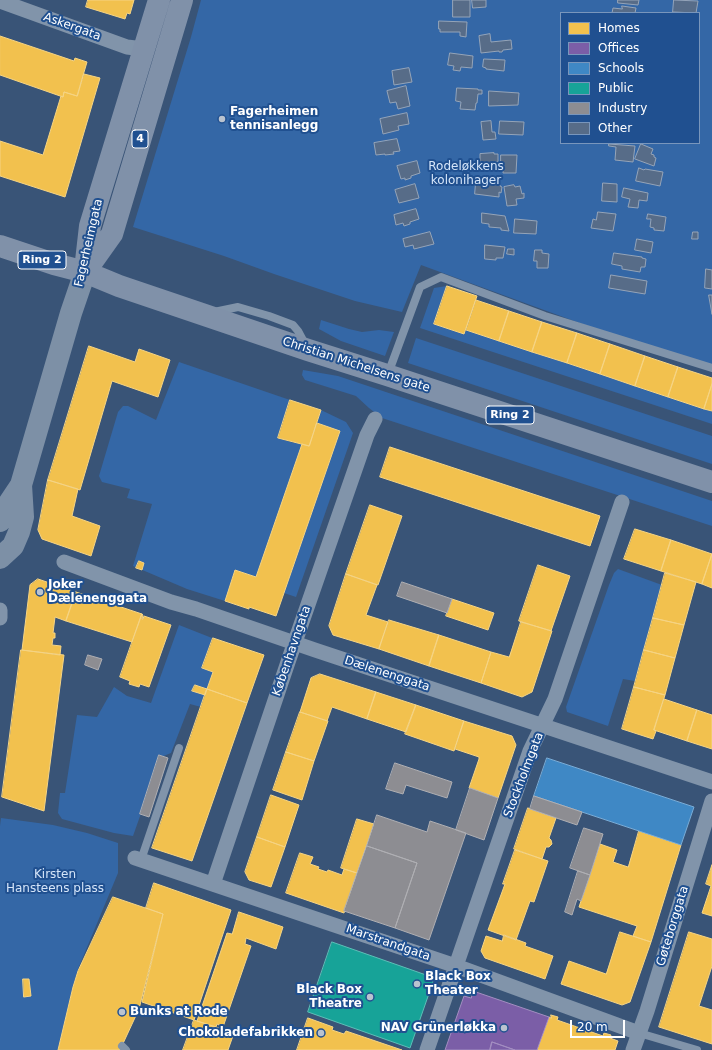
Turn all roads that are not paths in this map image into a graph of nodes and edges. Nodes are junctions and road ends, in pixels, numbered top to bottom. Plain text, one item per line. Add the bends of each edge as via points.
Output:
1 (0, 0) edge
2 (159, 0) edge
3 (182, 0) edge
4 (144, 49) junction
5 (0, 246) edge
6 (85, 272) junction
7 (712, 368) edge
8 (387, 375) junction
9 (375, 419) dead end
10 (712, 482) edge
11 (21, 485) junction
12 (622, 502) dead end
13 (0, 521) edge
14 (0, 558) edge
15 (64, 562) dead end
16 (0, 610) edge
17 (0, 618) edge
18 (295, 643) junction
19 (543, 726) junction
20 (179, 748) dead end
21 (712, 782) edge
22 (712, 801) edge
23 (138, 859) joint
24 (213, 884) junction
25 (456, 966) junction
26 (639, 1033) junction
27 (427, 1050) edge
28 (633, 1050) edge
29 (697, 1050) edge

1 - 4 street, Askergata via 127,47
2 - 4 main road, Fagerheimgata / 4
3 - 6 main road, 4 via 112,234
4 - 6 main road, Fagerheimgata / 4 via 90,226
5 - 6 main road, Christian Michelsens gate / Ring 2
6 - 8 main road, Christian Michelsens gate / Ring 2 via 119,286
6 - 11 street, Fagerheimgata
7 - 8 lane via 545,316 441,277 420,287
8 - 10 main road, Christian Michelsens gate / Ring 2
9 - 18 street, Københavngata via 367,435
11 - 13 street, Fagerheimgata
11 - 14 street, Fagerheimgata via 23,517 19,532 13,546
12 - 19 street, Stockholmgata via 555,698
15 - 18 street, Dælenenggata via 171,602
16 - 17 street
18 - 19 street, Dælenenggata
18 - 24 street, Københavngata
19 - 21 street, Dælenenggata
19 - 25 street, Stockholmgata via 531,749
20 - 23 lane
22 - 26 street, Gøteborggata
23 - 24 street, Marstrandgata
24 - 25 street, Marstrandgata
25 - 26 street, Marstrandgata
25 - 27 street, Stockholmgata
26 - 28 street, Gøteborggata
26 - 29 lane

